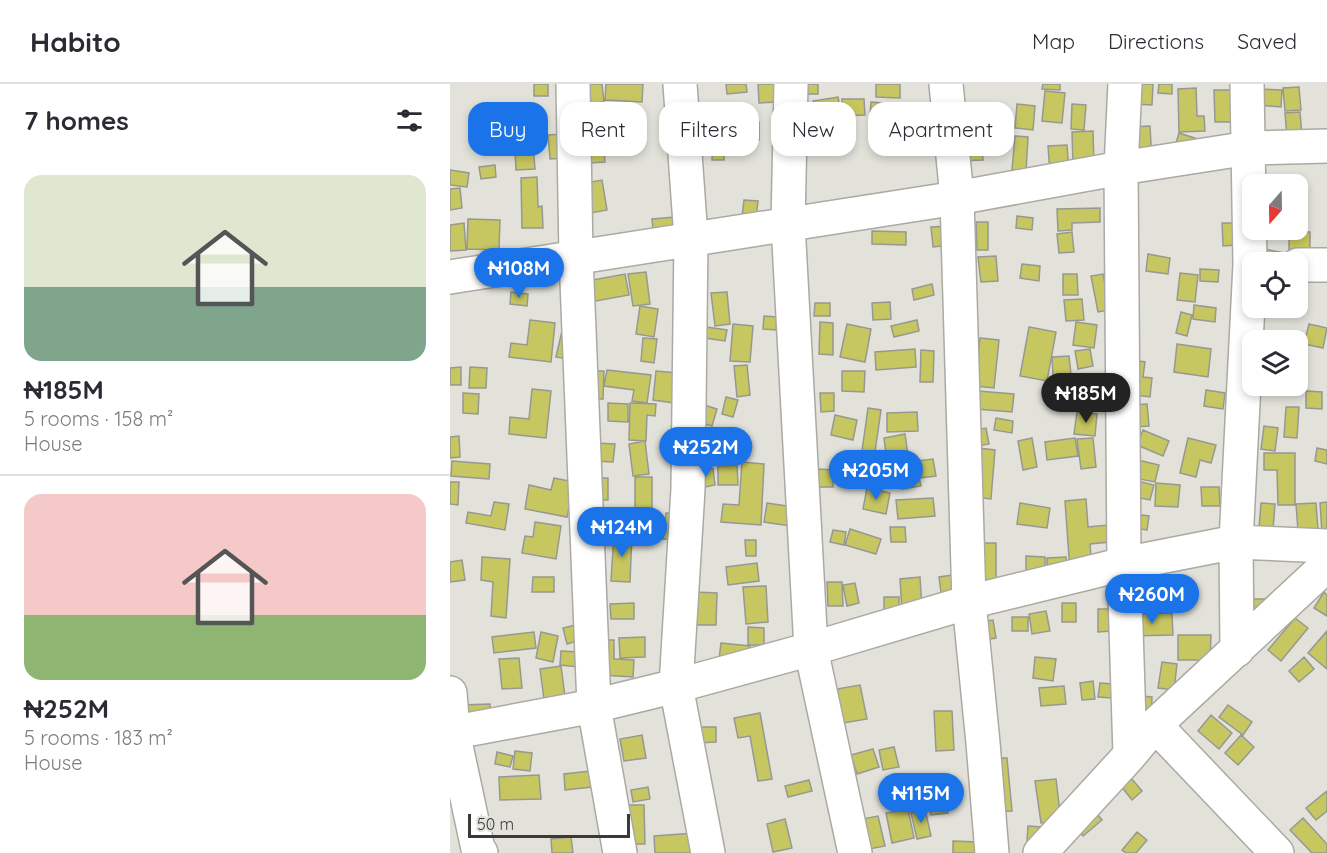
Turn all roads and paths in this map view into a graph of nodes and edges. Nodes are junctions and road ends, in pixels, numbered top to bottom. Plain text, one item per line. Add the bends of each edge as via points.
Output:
1 (573, 84) edge
2 (680, 84) edge
3 (791, 84) edge
4 (946, 84) edge
5 (1125, 84) edge
6 (1247, 84) edge
7 (1327, 146) edge
8 (1249, 148) junction
9 (1121, 168) junction
10 (957, 198) junction
11 (788, 224) junction
12 (691, 238) junction
13 (1251, 252) edge
14 (576, 256) junction
15 (1308, 265) edge
16 (1327, 265) edge
17 (450, 277) edge
18 (1248, 318) edge
19 (1236, 542) junction
20 (1327, 546) edge
21 (1124, 564) junction
22 (1327, 565) edge
23 (969, 602) junction
24 (811, 649) junction
25 (1237, 650) junction
26 (676, 686) junction
27 (450, 693) edge
28 (594, 706) junction
29 (1155, 725) junction
30 (451, 732) edge
31 (1130, 755) junction
32 (481, 853) edge
33 (620, 853) edge
34 (708, 853) edge
35 (855, 853) edge
36 (992, 853) edge
37 (1041, 853) edge
38 (1277, 853) edge

1 - 14 street
2 - 12 street
3 - 11 street
4 - 10 street
5 - 9 street
6 - 8 street
7 - 8 street
8 - 9 street
8 - 13 street
9 - 10 street
9 - 21 street
10 - 11 street
10 - 23 street
11 - 12 street
11 - 24 street
12 - 14 street
12 - 26 street via 688,489
14 - 17 street
14 - 28 street
15 - 16 street
18 - 19 street
19 - 20 street
19 - 21 street
19 - 25 street
21 - 23 street
21 - 31 street
22 - 25 street
23 - 24 street
23 - 36 street
24 - 26 street
24 - 35 street
25 - 29 street
26 - 28 street
26 - 34 street
27 - 30 street
28 - 30 street
28 - 33 street
29 - 31 street
29 - 38 street
30 - 32 street
31 - 37 street

